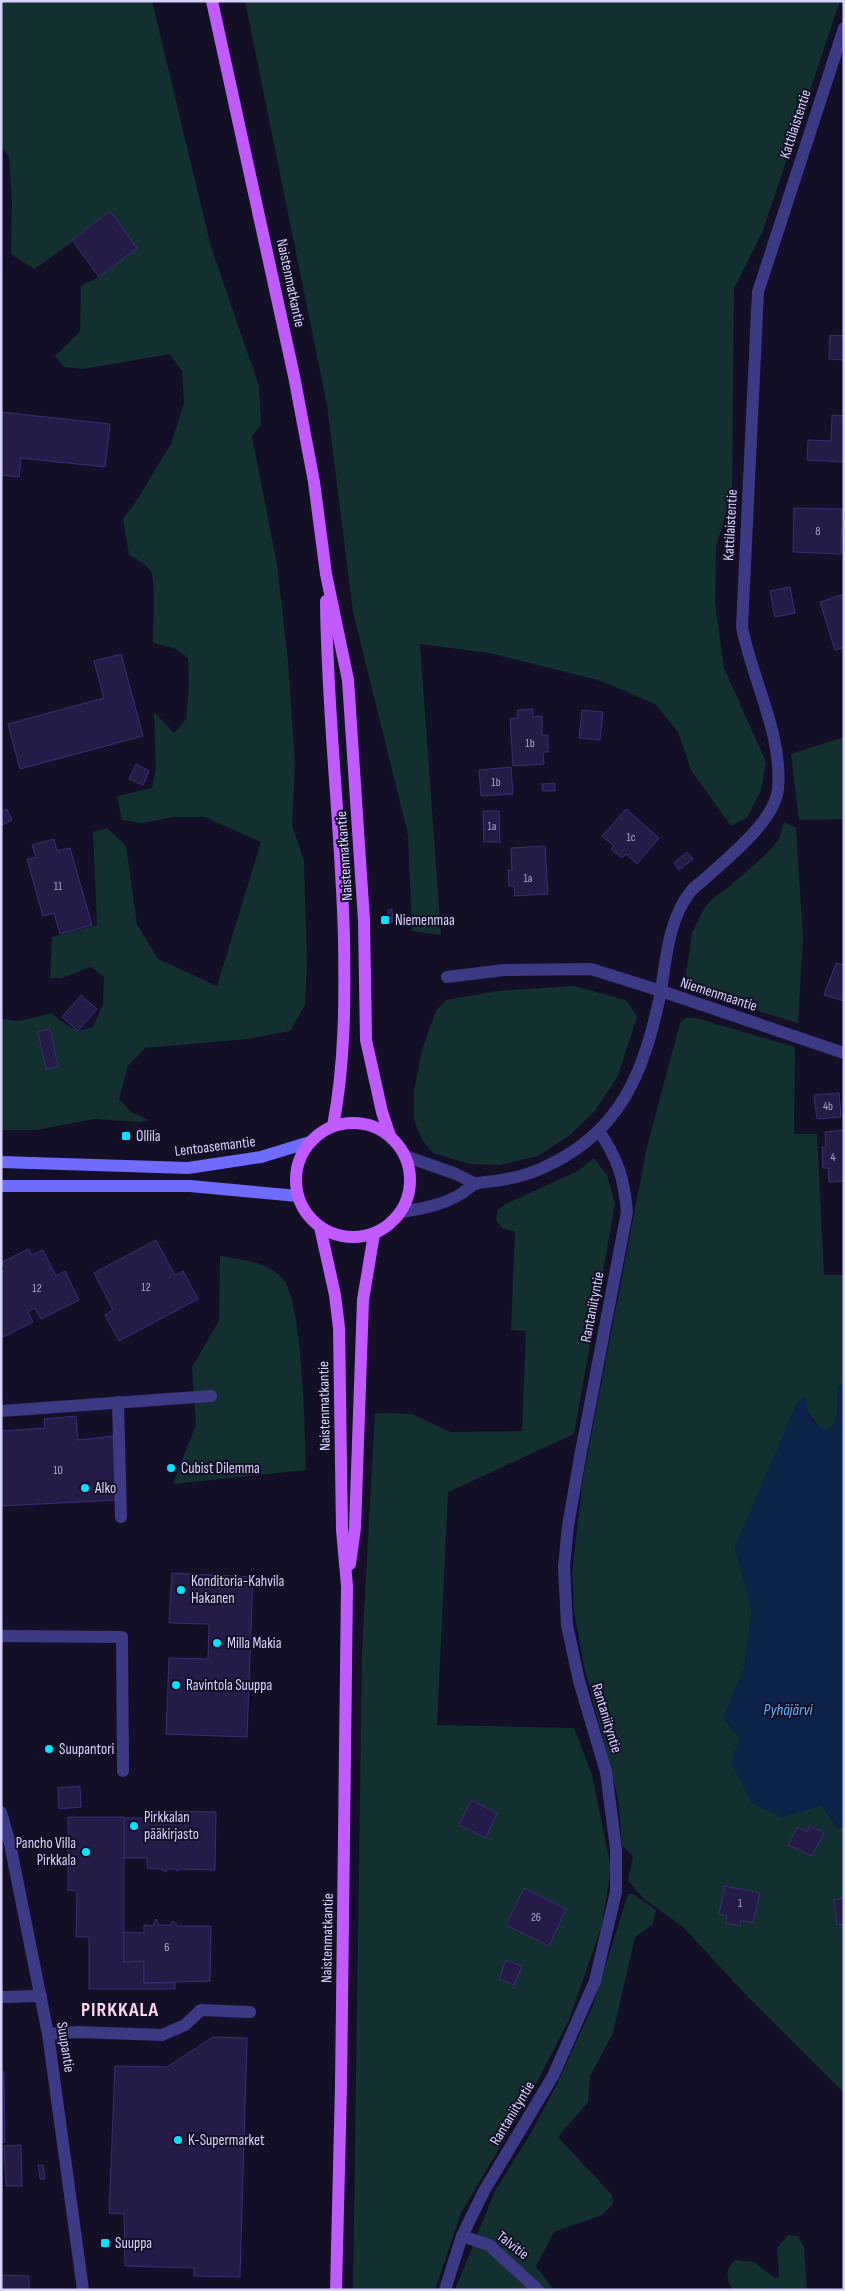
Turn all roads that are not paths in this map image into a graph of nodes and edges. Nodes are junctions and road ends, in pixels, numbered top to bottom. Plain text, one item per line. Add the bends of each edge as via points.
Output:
1 (212, 1) edge
2 (844, 28) edge
3 (326, 574) junction
4 (447, 976) dead end
5 (661, 991) junction
6 (844, 1053) edge
7 (333, 1126) junction
8 (599, 1131) junction
9 (390, 1136) junction
10 (310, 1142) junction
11 (405, 1156) junction
12 (1, 1162) edge
13 (476, 1184) junction
14 (1, 1186) edge
15 (298, 1196) junction
16 (401, 1212) junction
17 (320, 1227) junction
18 (374, 1234) junction
19 (211, 1396) dead end
20 (118, 1402) junction
21 (1, 1411) edge
22 (121, 1517) dead end
23 (347, 1586) junction
24 (1, 1636) edge
25 (123, 1771) dead end
26 (1, 1812) edge
27 (41, 1996) junction
28 (1, 1997) edge
29 (250, 2012) dead end
30 (48, 2034) junction
31 (462, 2236) junction
32 (83, 2290) edge
33 (336, 2290) edge
34 (445, 2290) edge
35 (538, 2290) edge

1 - 3 main road, Naistenmatkantie via 294,376 314,482
2 - 5 street, Kattilaistentie via 758,292 742,627 775,741 777,797 761,825 692,890 679,910
3 - 7 main road, Naistenmatkantie via 326,635 342,884 345,999 342,1076
3 - 9 main road, Naistenmatkantie via 348,680 364,920 366,1040
4 - 5 street via 504,970 590,969
5 - 6 street, Niemenmaantie
5 - 8 street, Niemenmaantie via 643,1063 618,1109
7 - 9 main road via 361,1123 381,1129
7 - 10 main road
8 - 13 street, Niemenmaantie via 576,1149 538,1170
8 - 31 street, Rantaniityntie via 622,1171 627,1212 580,1457 564,1567 567,1625 579,1681 606,1772 616,1849 616,1892 594,1981 553,2076 484,2191
9 - 11 main road
10 - 12 main road, Lentoasemantie via 261,1157 188,1168
10 - 15 main road via 297,1168
11 - 13 street
11 - 16 main road via 411,1183
13 - 16 street, Niemenmaantie via 458,1196
14 - 15 main road via 190,1186
15 - 17 main road via 306,1213
16 - 18 main road
17 - 18 main road via 346,1237
17 - 23 main road, Naistenmatkantie via 339,1328 342,1530
18 - 23 main road, Naistenmatkantie via 363,1300 355,1528
19 - 20 street
20 - 21 street
20 - 22 street
23 - 33 main road, Naistenmatkantie
24 - 25 street via 122,1637
26 - 27 street, Suupantie
27 - 28 street
27 - 30 street, Suupantie
29 - 30 street via 201,2010 185,2025 162,2035
30 - 32 street, Suupantie
31 - 34 street, Rantaniityntie
31 - 35 street, Talvitie via 489,2244

